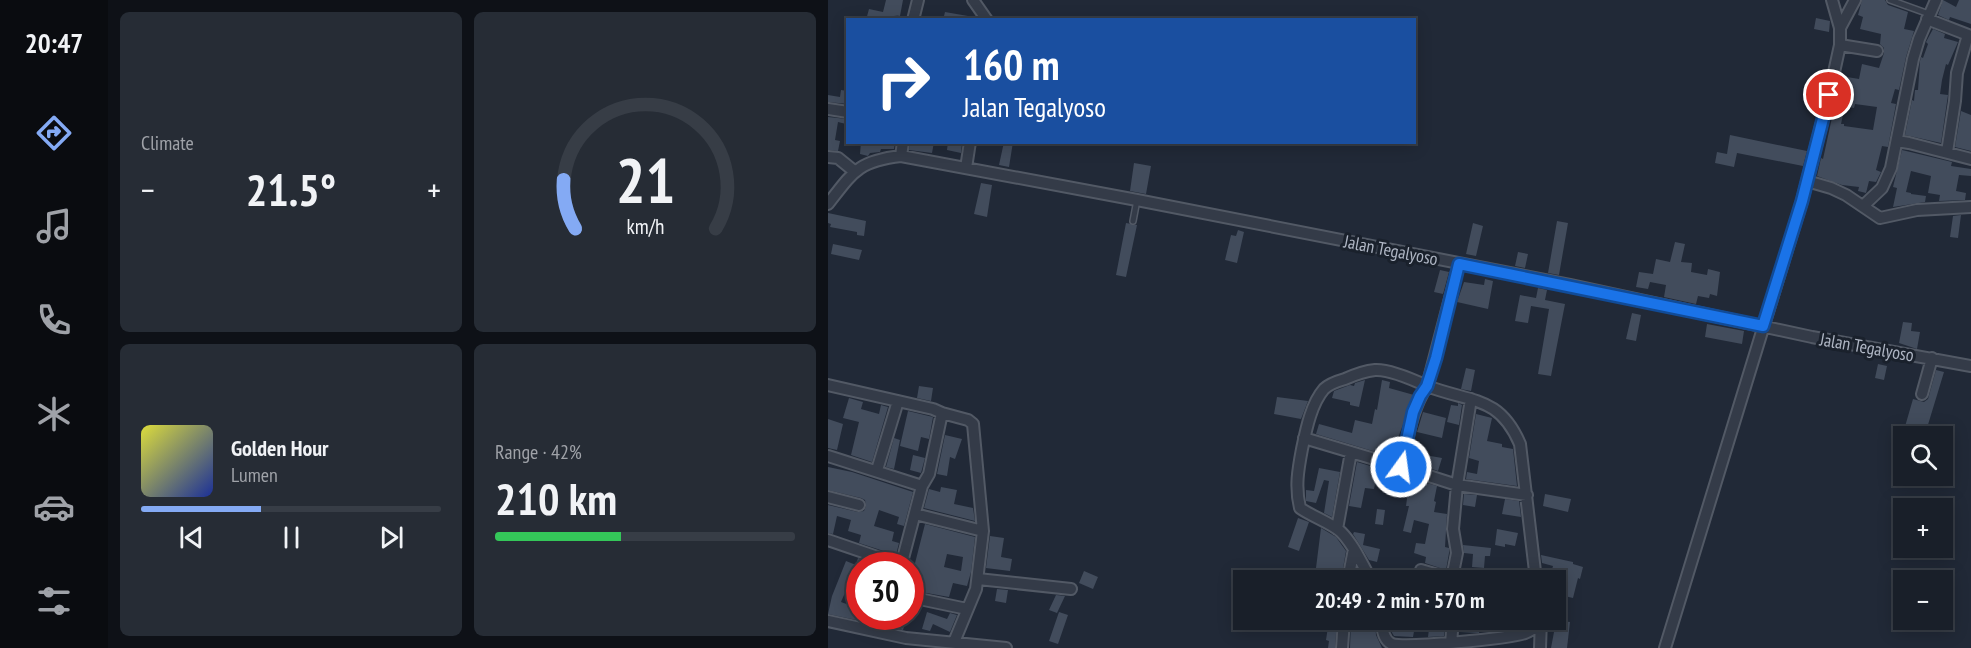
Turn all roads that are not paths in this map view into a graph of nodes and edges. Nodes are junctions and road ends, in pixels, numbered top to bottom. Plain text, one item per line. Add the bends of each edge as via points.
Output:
1 (918, 0) edge
2 (973, 0) edge
3 (1832, 0) edge
4 (1854, 0) edge
5 (1890, 0) edge
6 (1936, 0) edge
7 (1928, 16) junction
8 (914, 18) edge
9 (986, 18) edge
10 (1840, 28) junction
11 (1969, 36) edge
12 (1840, 45) junction
13 (1877, 51) dead end
14 (828, 109) edge
15 (846, 112) edge
16 (1897, 141) junction
17 (903, 144) edge
18 (970, 144) edge
19 (1947, 152) junction
20 (901, 156) junction
21 (828, 157) edge
22 (1971, 159) edge
23 (966, 168) junction
24 (854, 171) junction
25 (1807, 181) junction
26 (1137, 200) junction
27 (828, 204) edge
28 (1863, 206) junction
29 (1971, 207) edge
30 (1133, 221) dead end
31 (1459, 264) junction
32 (1763, 326) junction
33 (1932, 358) junction
34 (1971, 366) edge
35 (828, 385) edge
36 (1427, 386) junction
37 (1922, 394) dead end
38 (1471, 399) junction
39 (898, 401) junction
40 (942, 413) junction
41 (1304, 438) junction
42 (1351, 452) junction
43 (828, 456) edge
44 (1401, 467) junction
45 (877, 470) junction
46 (1457, 485) junction
47 (922, 486) junction
48 (1527, 495) junction
49 (828, 497) edge
50 (859, 505) dead end
51 (915, 514) junction
52 (1337, 528) junction
53 (983, 531) junction
54 (828, 540) edge
55 (1354, 549) junction
56 (863, 552) edge
57 (905, 552) edge
58 (1350, 570) edge
59 (1366, 570) edge
60 (1454, 570) edge
61 (1535, 570) edge
62 (978, 579) junction
63 (1071, 589) dead end
64 (924, 600) edge
65 (967, 609) junction
66 (828, 621) edge
67 (1343, 630) edge
68 (1383, 630) edge
69 (1452, 630) edge
70 (1529, 630) edge
71 (1541, 630) edge
72 (885, 632) joint
73 (954, 642) junction
74 (905, 643) edge
75 (1451, 643) junction
76 (1006, 648) edge
77 (1342, 648) edge
78 (1540, 648) edge
79 (1665, 648) edge

1 - 8 street
2 - 9 street
3 - 10 street
4 - 10 street
5 - 7 lane
6 - 7 street
7 - 11 street
7 - 16 street via 1913,59
10 - 12 street
11 - 19 street via 1957,73
12 - 13 street
12 - 25 street
14 - 15 street
16 - 19 street
16 - 28 street via 1882,188
17 - 20 street
18 - 23 street
19 - 22 street
20 - 23 street, Jalan Tegalyoso
20 - 24 street via 879,158
21 - 24 street via 838,158
23 - 26 street, Jalan Tegalyoso
24 - 27 street
25 - 28 street via 1831,188
25 - 32 street
26 - 30 lane
26 - 31 street, Jalan Tegalyoso
28 - 29 street via 1880,218 1917,210
31 - 32 street, Jalan Tegalyoso
31 - 36 street
32 - 33 street, Jalan Tegalyoso
32 - 79 street
33 - 34 street, Jalan Tegalyoso
33 - 37 street
35 - 39 street
36 - 38 street
36 - 41 street via 1377,369 1337,381 1325,389 1314,407
36 - 44 street via 1413,412
38 - 46 street
38 - 48 street via 1498,411 1509,421 1520,444
39 - 40 street
39 - 45 street
40 - 47 street via 929,474
40 - 53 street via 974,425
41 - 42 street
41 - 52 street via 1296,492 1300,508
42 - 44 street
42 - 52 street
43 - 45 street
44 - 46 street
45 - 47 street
46 - 48 street
46 - 60 street
47 - 51 street
48 - 61 street
49 - 50 street
51 - 53 street
51 - 57 street
52 - 55 street
53 - 62 street
54 - 56 street
55 - 58 street
55 - 59 street
62 - 63 street
62 - 65 street
64 - 65 street
65 - 73 street
66 - 72 street
67 - 77 street
68 - 75 street via 1391,644 1419,647
69 - 75 street
70 - 75 street
71 - 78 street
72 - 74 street
73 - 74 street
73 - 76 street

